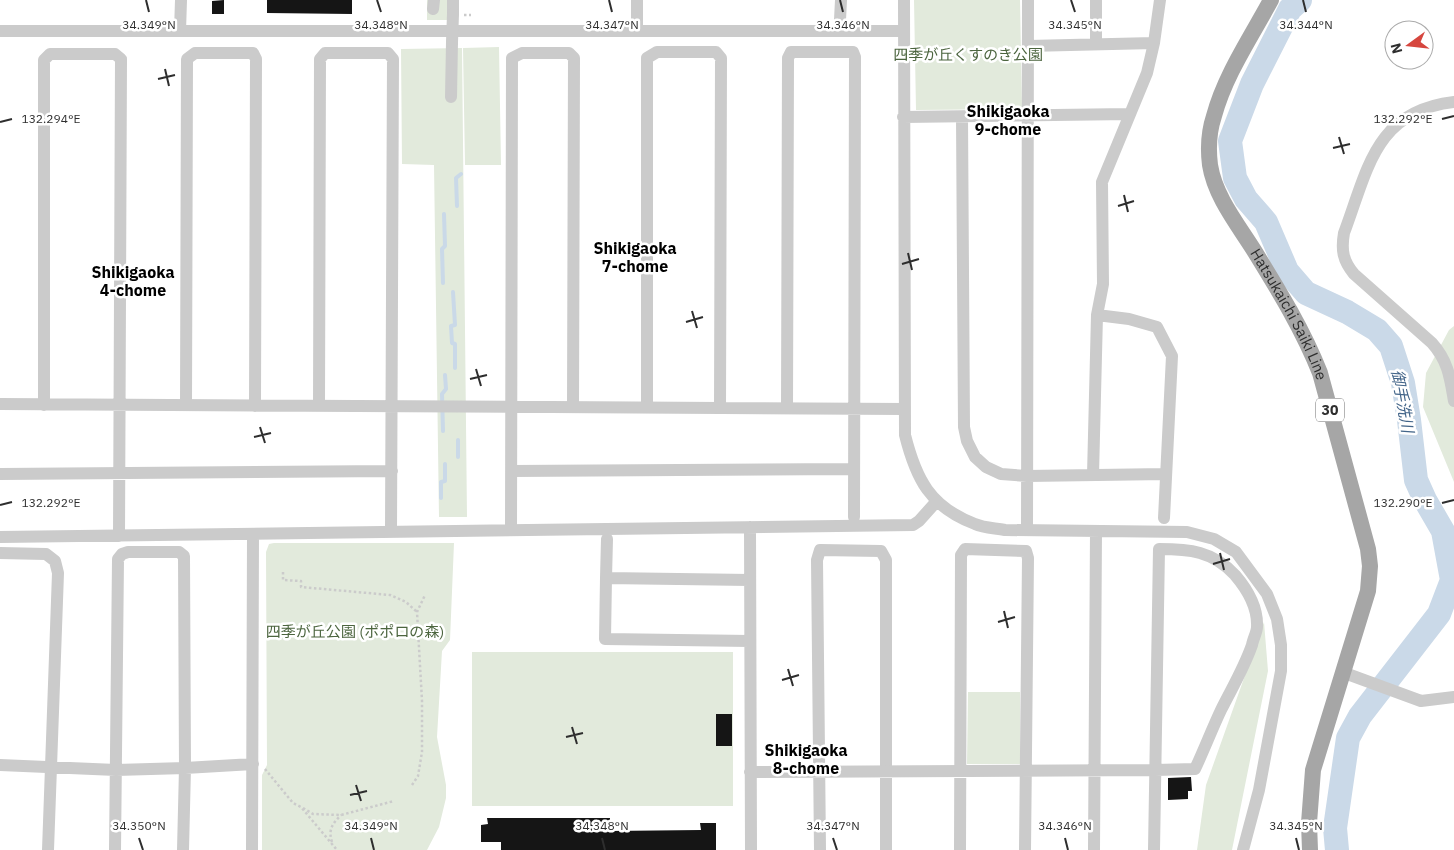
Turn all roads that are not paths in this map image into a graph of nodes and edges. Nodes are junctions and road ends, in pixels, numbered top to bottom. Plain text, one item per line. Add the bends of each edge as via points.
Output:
1 (181, 0) edge
2 (453, 0) edge
3 (637, 0) edge
4 (841, 0) edge
5 (904, 0) edge
6 (1028, 0) edge
7 (1096, 0) edge
8 (1160, 0) edge
9 (1271, 0) edge
10 (840, 20) dead end
11 (0, 31) edge
12 (180, 31) junction
13 (637, 31) junction
14 (904, 31) junction
15 (1154, 43) junction
16 (1096, 44) junction
17 (1028, 46) junction
18 (451, 97) dead end
19 (1454, 102) edge
20 (1130, 114) junction
21 (1028, 116) junction
22 (903, 117) junction
23 (962, 117) junction
24 (1097, 314) junction
25 (1454, 401) edge
26 (0, 404) edge
27 (44, 404) junction
28 (120, 405) junction
29 (186, 405) junction
30 (255, 406) junction
31 (319, 406) junction
32 (391, 406) junction
33 (512, 407) junction
34 (573, 407) junction
35 (647, 408) junction
36 (720, 408) junction
37 (787, 408) junction
38 (854, 409) junction
39 (905, 409) junction
40 (854, 469) junction
41 (511, 471) junction
42 (392, 472) junction
43 (120, 473) junction
44 (0, 474) edge
45 (1166, 474) junction
46 (1093, 475) junction
47 (1027, 476) junction
48 (936, 502) junction
49 (854, 517) dead end
50 (1164, 518) dead end
51 (750, 527) junction
52 (512, 530) junction
53 (1027, 530) junction
54 (1096, 531) junction
55 (391, 532) junction
56 (253, 534) junction
57 (120, 536) junction
58 (0, 537) edge
59 (607, 539) dead end
60 (0, 553) edge
61 (606, 578) junction
62 (750, 580) junction
63 (750, 641) junction
64 (1342, 672) junction
65 (1454, 697) edge
66 (253, 764) junction
67 (0, 765) edge
68 (51, 767) junction
69 (185, 768) junction
70 (116, 770) junction
71 (1026, 770) junction
72 (1094, 770) junction
73 (1156, 770) junction
74 (819, 771) junction
75 (886, 771) junction
76 (960, 771) junction
77 (750, 772) junction
78 (48, 850) edge
79 (115, 850) edge
80 (183, 850) edge
81 (252, 850) edge
82 (751, 850) edge
83 (820, 850) edge
84 (886, 850) edge
85 (960, 850) edge
86 (1025, 850) edge
87 (1094, 850) edge
88 (1154, 850) edge
89 (1243, 850) edge
90 (1310, 850) edge

1 - 12 street
2 - 18 street, bridge
3 - 13 street
4 - 10 street
5 - 14 street
6 - 17 street
7 - 16 street
8 - 15 street
9 - 64 main road, Hatsukaichi Saiki Line / 30 via 1223,90 1210,137 1210,166 1219,194 1309,345 1320,373 1368,549 1368,591
11 - 12 street
12 - 13 street
13 - 14 street
14 - 22 street
15 - 16 street
15 - 20 street
16 - 17 street
17 - 21 street
19 - 25 street via 1420,109 1399,121 1383,139 1371,160 1342,244 1347,266 1354,274 1440,352 1446,362
20 - 21 street
20 - 24 street via 1102,182 1103,284
21 - 23 street
21 - 47 street
22 - 23 street
22 - 39 street
23 - 47 street via 964,428 975,457 986,467 1001,474
24 - 45 street via 1157,327 1172,356
24 - 46 street
26 - 27 street
27 - 28 street
27 - 28 street via 44,60 50,54 116,54 121,60
28 - 29 street
28 - 43 street
29 - 30 street
29 - 30 street via 187,59 195,53 253,53 256,59
30 - 31 street
31 - 32 street
31 - 32 street via 320,59 325,53 388,53 393,59
32 - 33 street
32 - 42 street
33 - 34 street
33 - 34 street via 512,58 522,53 568,53 574,58
33 - 41 street
34 - 35 street
35 - 36 street
35 - 36 street via 647,58 657,52 716,52 721,58
36 - 37 street
37 - 38 street
37 - 38 street via 788,58 791,52 853,52
38 - 39 street
38 - 40 street
39 - 48 street via 905,435 912,461
40 - 41 street
40 - 49 street
41 - 52 street
42 - 43 street
42 - 55 street
43 - 44 street
43 - 57 street
45 - 46 street
45 - 50 street
46 - 47 street
47 - 53 street
48 - 51 street via 913,525
48 - 53 street via 976,525
51 - 52 street
51 - 62 street
52 - 55 street
53 - 54 street
54 - 72 street
54 - 89 street via 1187,532 1214,539 1236,552 1267,594 1277,619 1281,671 1259,790
55 - 56 street
56 - 57 street
56 - 66 street
57 - 58 street
59 - 61 street
60 - 68 street via 46,554 55,561 58,573
61 - 62 street
61 - 63 street via 605,639
62 - 63 street
63 - 77 street
64 - 65 street via 1421,701
64 - 90 main road, Hatsukaichi Saiki Line / 30 via 1312,770
66 - 69 street
66 - 81 street
67 - 68 street
68 - 70 street
68 - 78 street
69 - 70 street
69 - 70 street via 184,556 179,552 128,552 118,559
69 - 80 street
70 - 79 street
71 - 72 street
71 - 76 street
71 - 76 street via 1028,558 1026,551 965,549 961,555
71 - 86 street
72 - 73 street
72 - 87 street
73 - 73 street via 1195,769 1245,665 1257,628 1252,601 1242,584 1218,561 1194,550 1159,549
73 - 88 street
74 - 75 street
74 - 75 street via 817,560 820,550 881,551 886,560
74 - 77 street
74 - 83 street
75 - 76 street
75 - 84 street
76 - 85 street
77 - 82 street

